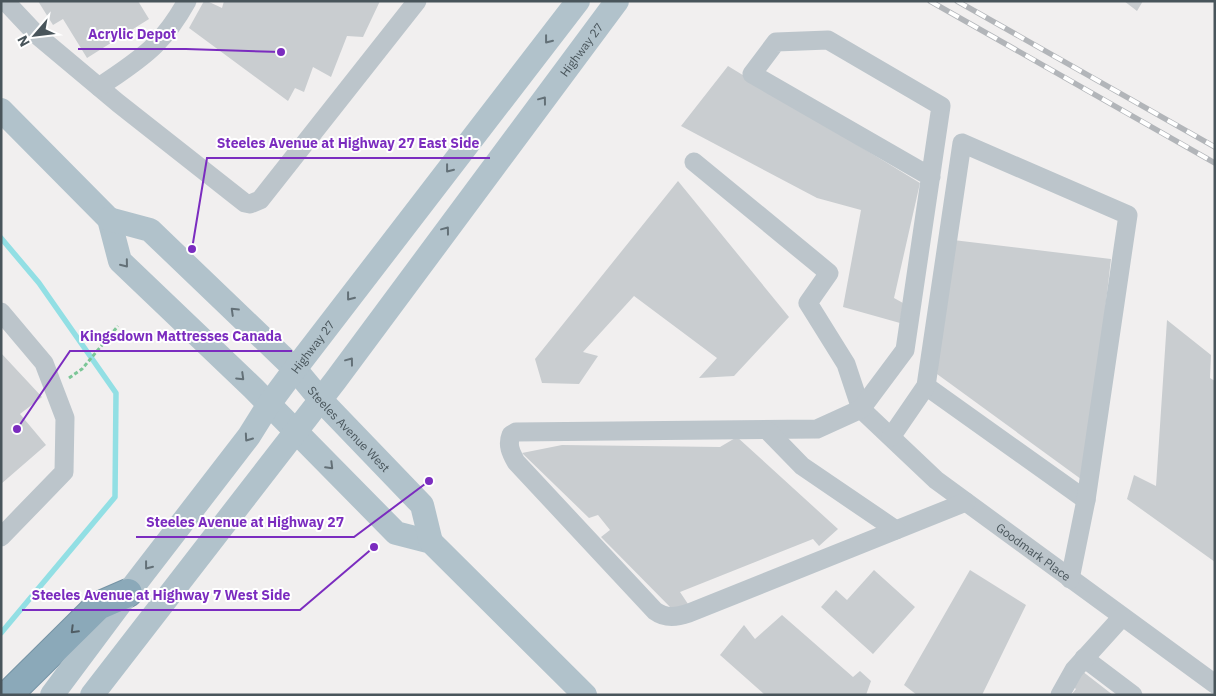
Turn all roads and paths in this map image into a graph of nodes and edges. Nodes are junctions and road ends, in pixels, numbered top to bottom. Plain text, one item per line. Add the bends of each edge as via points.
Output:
1 (5, 1) edge
2 (188, 1) edge
3 (417, 1) edge
4 (578, 1) edge
5 (617, 1) edge
6 (99, 87) junction
7 (1, 110) edge
8 (694, 162) dead end
9 (931, 176) junction
10 (109, 219) junction
11 (1, 312) edge
12 (118, 326) dead end
13 (295, 369) junction
14 (53, 386) junction
15 (926, 386) junction
16 (320, 399) junction
17 (269, 404) junction
18 (861, 409) junction
19 (767, 430) junction
20 (295, 432) junction
21 (891, 438) junction
22 (1086, 500) junction
23 (966, 502) junction
24 (896, 530) junction
25 (1, 537) edge
26 (431, 542) junction
27 (1070, 579) junction
28 (128, 593) junction
29 (1122, 616) junction
30 (1084, 658) junction
31 (1215, 684) edge
32 (8, 695) edge
33 (52, 695) edge
34 (92, 695) edge
35 (585, 695) edge
36 (1060, 695) edge
37 (1133, 695) edge

1 - 6 street via 38,36
2 - 6 street via 155,45
3 - 6 street via 255,203 245,203
4 -> 13 main road, Highway 27
16 -> 5 main road, Highway 27
7 - 10 main road
8 - 18 street via 829,273 808,303 846,364
9 - 9 street via 941,106 828,40 776,42 752,74
9 - 18 street via 906,350
13 -> 10 main road, Steeles Avenue West via 150,230
10 -> 17 main road via 120,261
11 - 14 street via 44,363
12 - 14 path via 82,369
13 - 16 main road, Steeles Avenue West
13 - 17 main road, Highway 27
14 - 25 street via 65,418 64,472
15 - 21 street
15 - 22 street
15 - 22 street via 962,143 1128,215
16 - 20 main road, Highway 27
16 - 26 main road, Steeles Avenue West via 422,505
17 - 20 main road
17 -> 28 main road, Highway 27 via 249,436
18 - 19 street via 817,429
18 - 21 street, Goodmark Place
19 - 24 street via 802,466
19 - 24 street via 516,432 509,440 516,462 655,611 666,617 689,613
20 -> 26 main road via 396,534
20 - 34 main road, Highway 27
21 - 23 street, Goodmark Place via 936,480
22 - 27 street
23 - 24 street
23 - 27 street, Goodmark Place
26 - 35 main road
27 - 29 street, Goodmark Place
28 -> 32 highway via 98,606
28 - 33 main road, Highway 27
29 - 30 street
29 - 31 street, Goodmark Place
30 - 36 street
30 - 37 street

